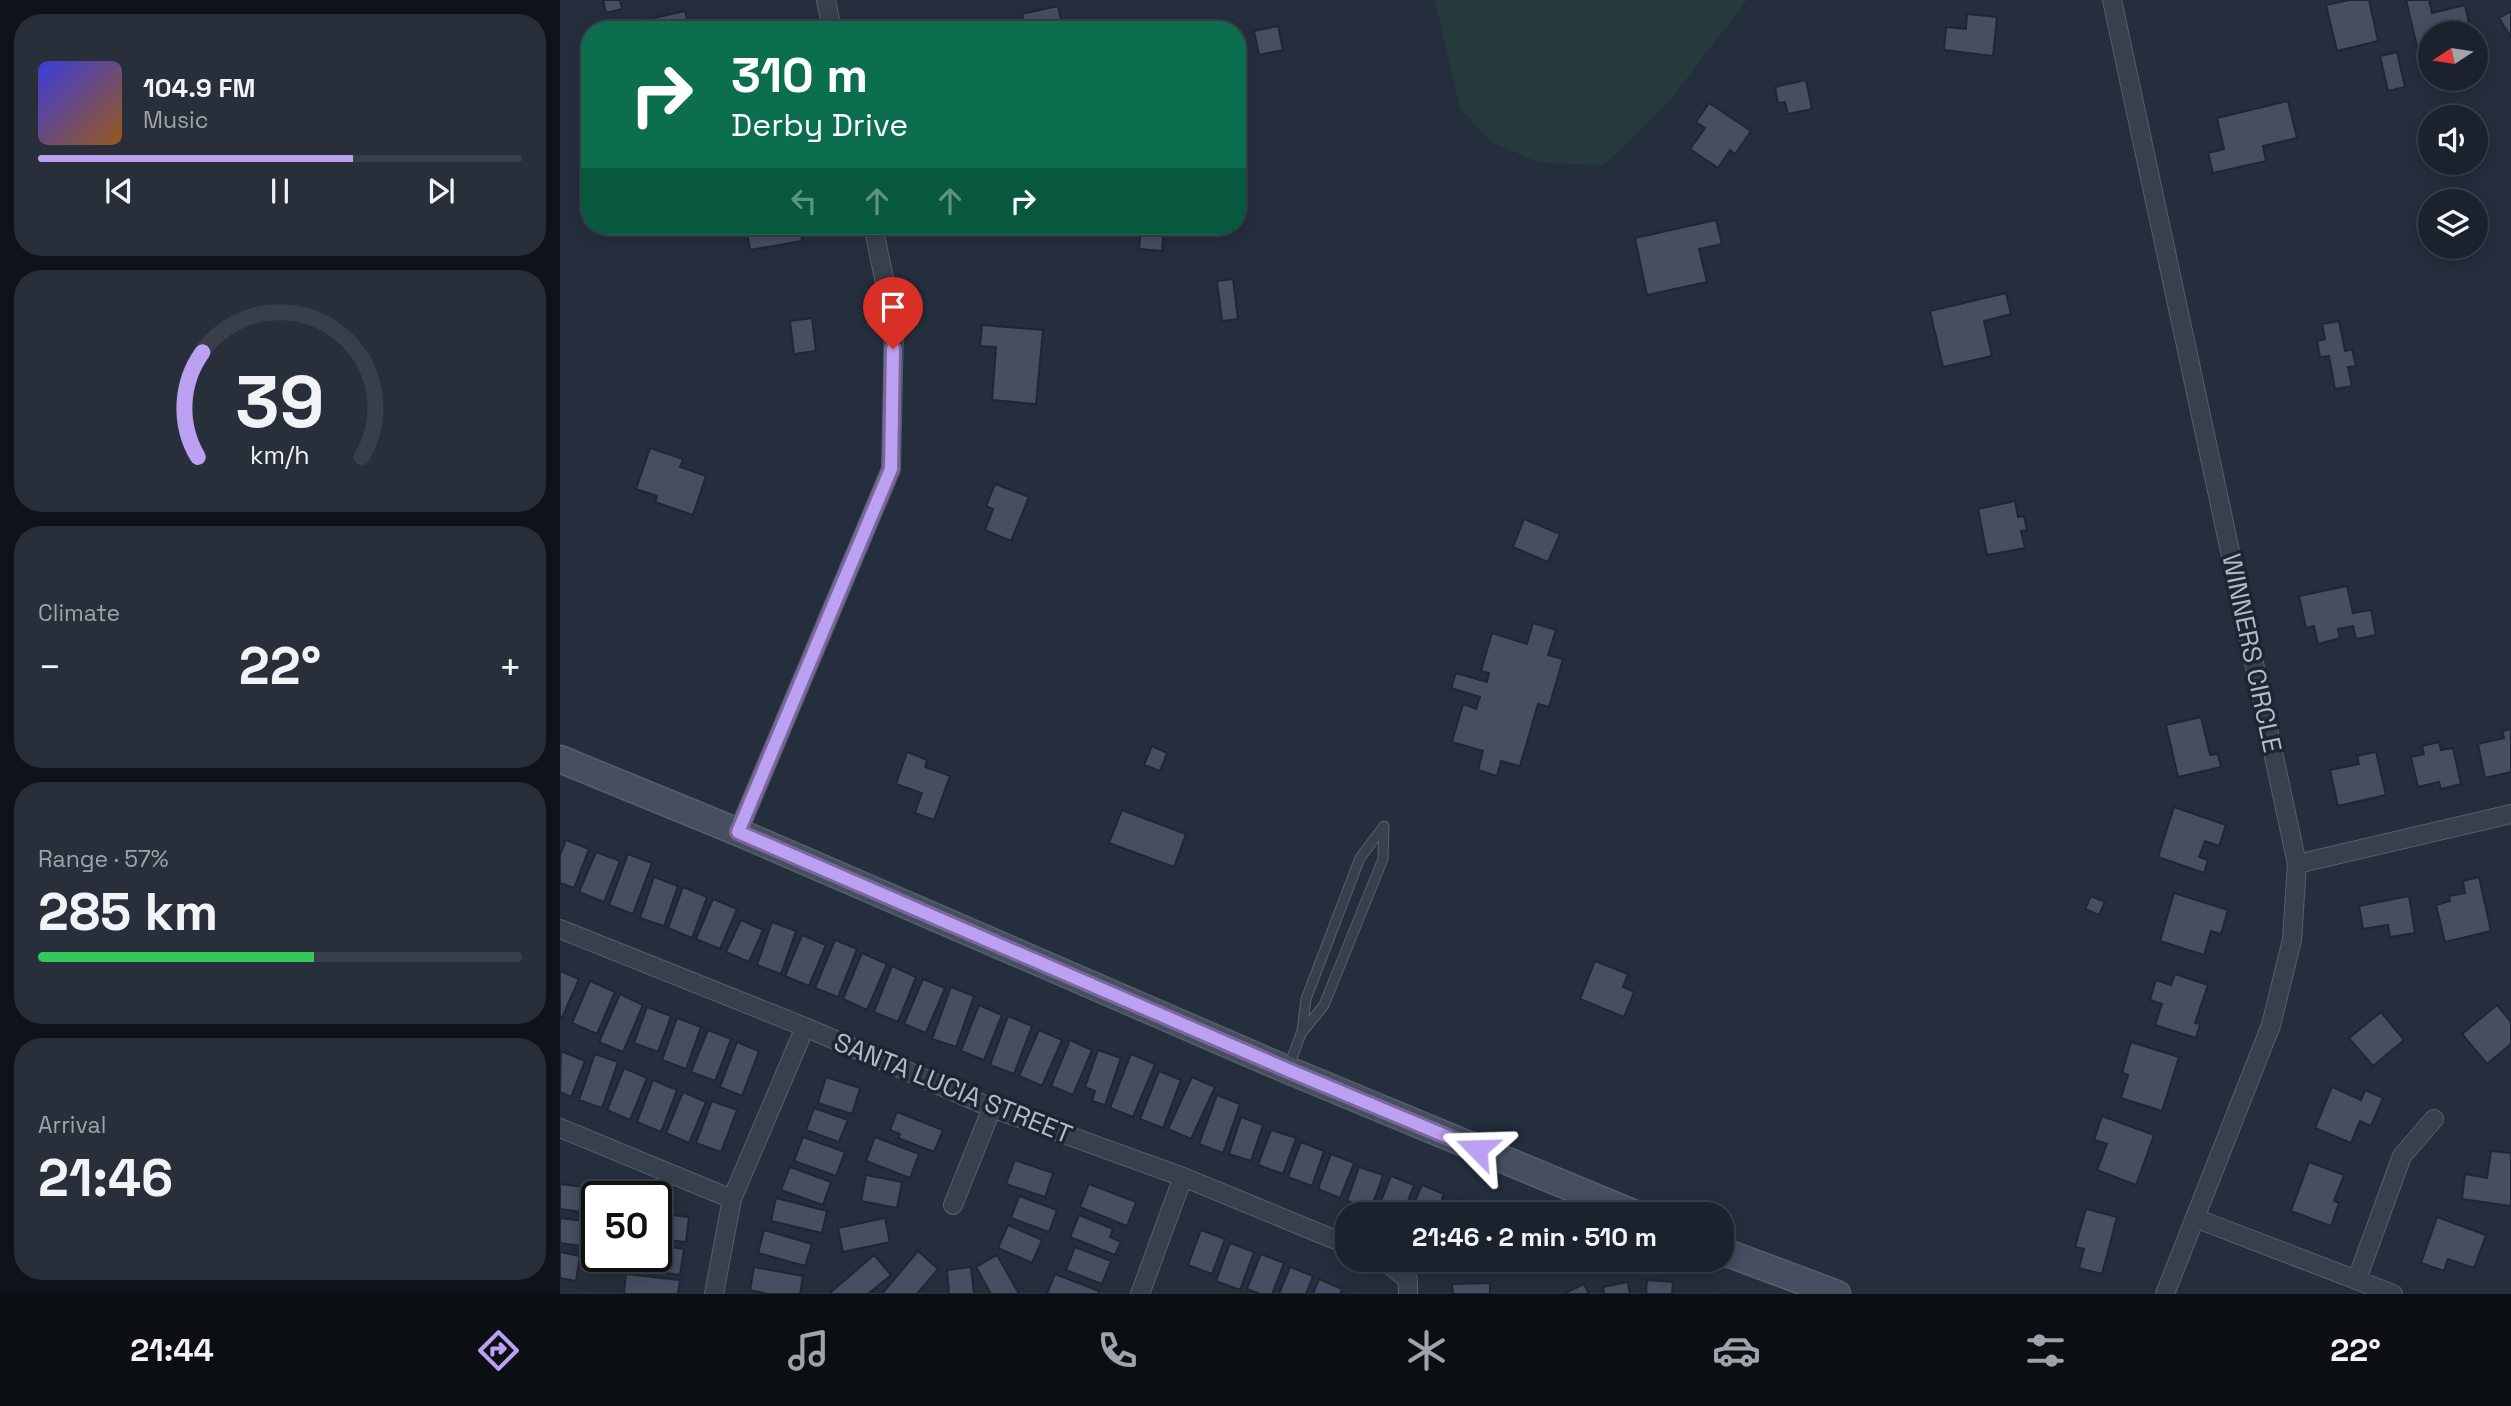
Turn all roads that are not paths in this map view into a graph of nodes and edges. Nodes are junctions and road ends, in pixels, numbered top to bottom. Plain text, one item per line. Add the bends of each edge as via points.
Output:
1 (826, 0) edge
2 (2112, 0) edge
3 (830, 21) edge
4 (875, 235) edge
5 (560, 759) edge
6 (2511, 814) edge
7 (738, 832) junction
8 (2297, 864) junction
9 (560, 929) edge
10 (805, 1027) junction
11 (1302, 1031) junction
12 (1288, 1070) junction
13 (992, 1108) junction
14 (2434, 1119) dead end
15 (560, 1128) edge
16 (1183, 1177) junction
17 (732, 1199) junction
18 (1606, 1202) edge
19 (953, 1205) dead end
20 (2195, 1218) junction
21 (1335, 1240) edge
22 (1734, 1255) edge
23 (1398, 1272) edge
24 (2357, 1279) junction
25 (714, 1294) edge
26 (1140, 1294) edge
27 (1408, 1294) edge
28 (1837, 1294) edge
29 (2165, 1294) edge
30 (2393, 1294) edge

1 - 3 street
2 - 8 street, WINNERS CIRCLE
4 - 7 street via 894,325 891,469
5 - 7 main road
6 - 8 street
7 - 12 main road
8 - 20 street, WINNERS CIRCLE via 2292,940 2271,1026
9 - 10 street, SANTA LUCIA STREET
10 - 13 street, SANTA LUCIA STREET
10 - 17 street
11 - 11 lane via 1324,1006 1383,859 1384,826 1360,858 1306,999
11 - 12 lane
12 - 18 main road
13 - 16 street, SANTA LUCIA STREET
13 - 19 street
14 - 24 street via 2402,1156
15 - 17 street
16 - 21 street, SANTA LUCIA STREET
16 - 26 street
17 - 25 street
20 - 24 street
20 - 29 street, WINNERS CIRCLE
22 - 28 main road
23 - 27 street via 1408,1280
24 - 30 street

